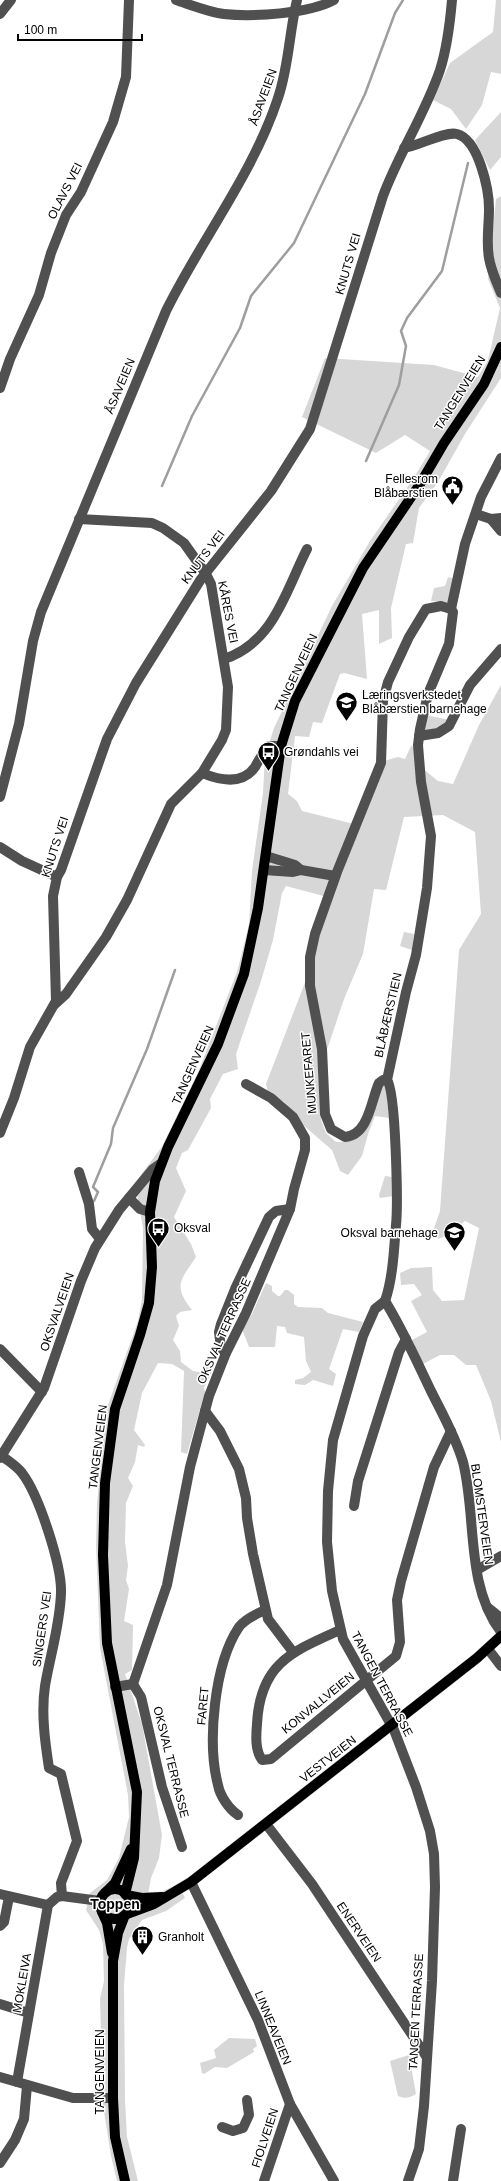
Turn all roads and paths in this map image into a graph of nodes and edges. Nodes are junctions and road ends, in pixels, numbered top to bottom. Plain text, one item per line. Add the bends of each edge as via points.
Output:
1 (11, 0) edge
2 (129, 0) edge
3 (176, 0) edge
4 (297, 0) edge
5 (334, 0) edge
6 (452, 0) edge
7 (294, 11) junction
8 (0, 14) edge
9 (404, 148) junction
10 (501, 293) edge
11 (501, 347) edge
12 (3, 369) edge
13 (0, 388) edge
14 (501, 458) edge
15 (476, 514) junction
16 (79, 519) junction
17 (496, 519) edge
18 (501, 531) edge
19 (308, 549) dead end
20 (206, 574) junction
21 (451, 609) junction
22 (501, 649) edge
23 (224, 660) junction
24 (419, 736) junction
25 (280, 746) junction
26 (202, 773) junction
27 (0, 797) edge
28 (0, 847) edge
29 (266, 856) junction
30 (264, 870) junction
31 (301, 870) junction
32 (335, 876) junction
33 (57, 877) junction
34 (55, 1004) junction
35 (387, 1080) junction
36 (246, 1084) dead end
37 (0, 1133) edge
38 (160, 1164) junction
39 (79, 1172) dead end
40 (129, 1198) junction
41 (290, 1210) junction
42 (150, 1212) junction
43 (100, 1238) junction
44 (385, 1301) junction
45 (406, 1339) junction
46 (0, 1349) edge
47 (226, 1353) junction
48 (42, 1392) junction
49 (205, 1412) junction
50 (451, 1431) junction
51 (1, 1457) edge
52 (354, 1506) dead end
53 (501, 1556) edge
54 (477, 1570) junction
55 (487, 1607) junction
56 (264, 1610) junction
57 (501, 1618) edge
58 (340, 1630) junction
59 (501, 1632) edge
60 (501, 1636) edge
61 (488, 1649) junction
62 (293, 1652) junction
63 (501, 1666) edge
64 (365, 1682) junction
65 (133, 1684) junction
66 (115, 1687) junction
67 (391, 1726) junction
68 (238, 1815) dead end
69 (266, 1824) junction
70 (134, 1841) junction
71 (182, 1847) dead end
72 (191, 1882) junction
73 (106, 1892) junction
74 (126, 1894) junction
75 (5, 1895) edge
76 (62, 1896) junction
77 (166, 1897) junction
78 (48, 1904) junction
79 (101, 1906) junction
80 (126, 1914) junction
81 (0, 1926) edge
82 (113, 1961) junction
83 (0, 2004) edge
84 (29, 2013) junction
85 (426, 2056) junction
86 (0, 2078) edge
87 (17, 2082) junction
88 (28, 2086) junction
89 (113, 2098) junction
90 (247, 2100) dead end
91 (290, 2104) junction
92 (222, 2127) dead end
93 (461, 2129) dead end
94 (0, 2163) edge
95 (125, 2181) edge
96 (264, 2181) edge
97 (334, 2181) edge
98 (408, 2181) edge
99 (453, 2181) edge

1 - 8 street
2 - 12 street, OLAVS VEI via 126,77 113,122 81,192 66,215 51,253 39,295
3 - 7 street via 223,14
4 - 7 street, ÅSAVEIEN
5 - 7 street via 320,7
6 - 9 street, KNUTS VEI via 441,68
7 - 16 street, ÅSAVEIEN via 288,42 287,69 267,125 253,156 166,311
9 - 10 street via 454,134 464,138 473,147 487,190 489,259
9 - 20 street, KNUTS VEI via 394,165 383,196 310,429 271,491
11 - 25 main road, TANGENVEIEN via 484,384 363,568 295,701
12 - 13 street, OLAVS VEI
14 - 15 street, BLÅBÆRSTIEN via 485,488
15 - 17 street
15 - 21 street, BLÅBÆRSTIEN via 465,544
16 - 20 street, KÅRES VEI via 152,524 163,528 184,543
16 - 27 street, ÅSAVEIEN via 35,630 19,724
17 - 18 street
19 - 23 street via 270,624 252,645
20 - 23 street, KÅRES VEI via 211,584
20 - 33 street, KNUTS VEI via 169,629 120,711 107,739
21 - 24 street, BLÅBÆRSTIEN via 449,644 428,694
21 - 32 street, MUNKEFARET via 441,606 426,609 409,637 388,682 383,701 381,763
22 - 24 street via 470,685 449,726 438,734
23 - 26 street, KÅRES VEI via 228,692 226,730
24 - 35 street, BLÅBÆRSTIEN via 421,782 431,836 427,888 416,955
25 - 26 street via 269,746 252,771 238,778 218,780
25 - 29 main road, TANGENVEIEN
26 - 34 street via 171,804 118,918 66,994
28 - 33 street via 22,861
29 - 30 main road, TANGENVEIEN
29 - 31 street via 295,865
30 - 31 street
30 - 38 main road, TANGENVEIEN via 249,955 236,996 208,1068
31 - 32 street
32 - 35 street, MUNKEFARET via 315,934 309,973 322,1049 325,1114 331,1129 345,1137 355,1133 367,1118 379,1083
33 - 34 street, KNUTS VEI via 53,896 57,989
34 - 37 street, KNUTS VEI via 30,1047
35 - 44 street, BLÅBÆRSTIEN via 391,1086 394,1128 396,1224
36 - 41 street, OKSVAL TERRASSE via 287,1110 299,1124 305,1138 305,1150
38 - 40 street, OKSVALVEIEN
38 - 42 main road, TANGENVEIEN
39 - 43 street via 89,1204 92,1229
40 - 42 street via 140,1209
40 - 43 street, OKSVALVEIEN
41 - 47 street, OKSVAL TERRASSE
41 - 47 street via 276,1212 269,1217 235,1289 219,1332 221,1348
42 - 66 main road, TANGENVEIEN via 152,1267 149,1302 114,1409 105,1483 103,1541 107,1643
43 - 48 street, OKSVALVEIEN via 81,1281
44 - 45 street, BLOMSTERVEIEN
44 - 58 street, TANGEN TERRASSE via 375,1308 363,1336 333,1440 327,1542 332,1591
45 - 50 street, BLOMSTERVEIEN
45 - 52 street via 399,1352 358,1481
46 - 48 street
47 - 49 street, OKSVAL TERRASSE
48 - 51 street, OKSVALVEIEN
49 - 56 street via 231,1450 244,1485 247,1518
49 - 65 street, OKSVAL TERRASSE via 190,1467 167,1585
50 - 54 street, BLOMSTERVEIEN via 466,1477
50 - 64 street, KONVALLVEIEN via 434,1467 401,1581 397,1600 399,1649 393,1660
51 - 76 street, SINGERS VEI via 17,1467 26,1479 49,1530 61,1592 60,1612 45,1686 44,1719 49,1768 61,1774 76,1841 61,1883
53 - 54 street
54 - 55 street, BLOMSTERVEIEN
55 - 57 street
55 - 59 street, BLOMSTERVEIEN via 490,1619
56 - 62 street
56 - 68 street, FARET via 248,1619 238,1630 222,1668 216,1697 214,1733 218,1786 232,1810
58 - 62 street, KONVALLVEIEN
58 - 64 street, TANGEN TERRASSE
60 - 61 main road, VESTVEIEN
61 - 63 street
61 - 67 main road, VESTVEIEN
62 - 64 street, KONVALLVEIEN via 272,1672 260,1699 256,1741 262,1760 271,1759
64 - 67 street, TANGEN TERRASSE
65 - 66 street
65 - 71 street, OKSVAL TERRASSE via 141,1697 162,1787
66 - 70 main road, TANGENVEIEN via 135,1772 138,1811
67 - 69 main road, VESTVEIEN
67 - 85 street, TANGEN TERRASSE via 416,1787 430,1830 434,1854 432,1981
69 - 72 main road, VESTVEIEN
69 - 85 street, ENERVEIEN via 312,1884
70 - 73 main road, TANGENVEIEN via 114,1883
70 - 74 main road, TANGENVEIEN via 134,1858
72 - 77 main road, VESTVEIEN
72 - 91 street, LINNEAVEIEN via 258,2020
73 - 74 main road via 115,1889
73 - 79 main road
74 - 77 main road, VESTVEIEN via 142,1898
74 - 80 main road via 130,1905
75 - 78 street
75 - 81 street via 4,1922
76 - 78 street
76 - 79 street
77 - 80 main road, VESTVEIEN
78 - 84 street, MOKLEIVA
79 - 80 main road via 113,1919
79 - 82 main road, TANGENVEIEN via 107,1923
80 - 82 main road, TANGENVEIEN via 118,1933
82 - 89 main road, TANGENVEIEN
83 - 84 street
84 - 87 street, MOKLEIVA
85 - 98 street, TANGEN TERRASSE via 419,2149
86 - 87 street
87 - 88 street
88 - 89 street via 73,2098
88 - 94 street via 24,2119 15,2140
89 - 95 main road, TANGENVEIEN via 115,2137
90 - 92 street via 249,2115 243,2128 232,2132
91 - 96 street, FIOLVEIEN
91 - 97 street, LINNEAVEIEN
93 - 99 street

